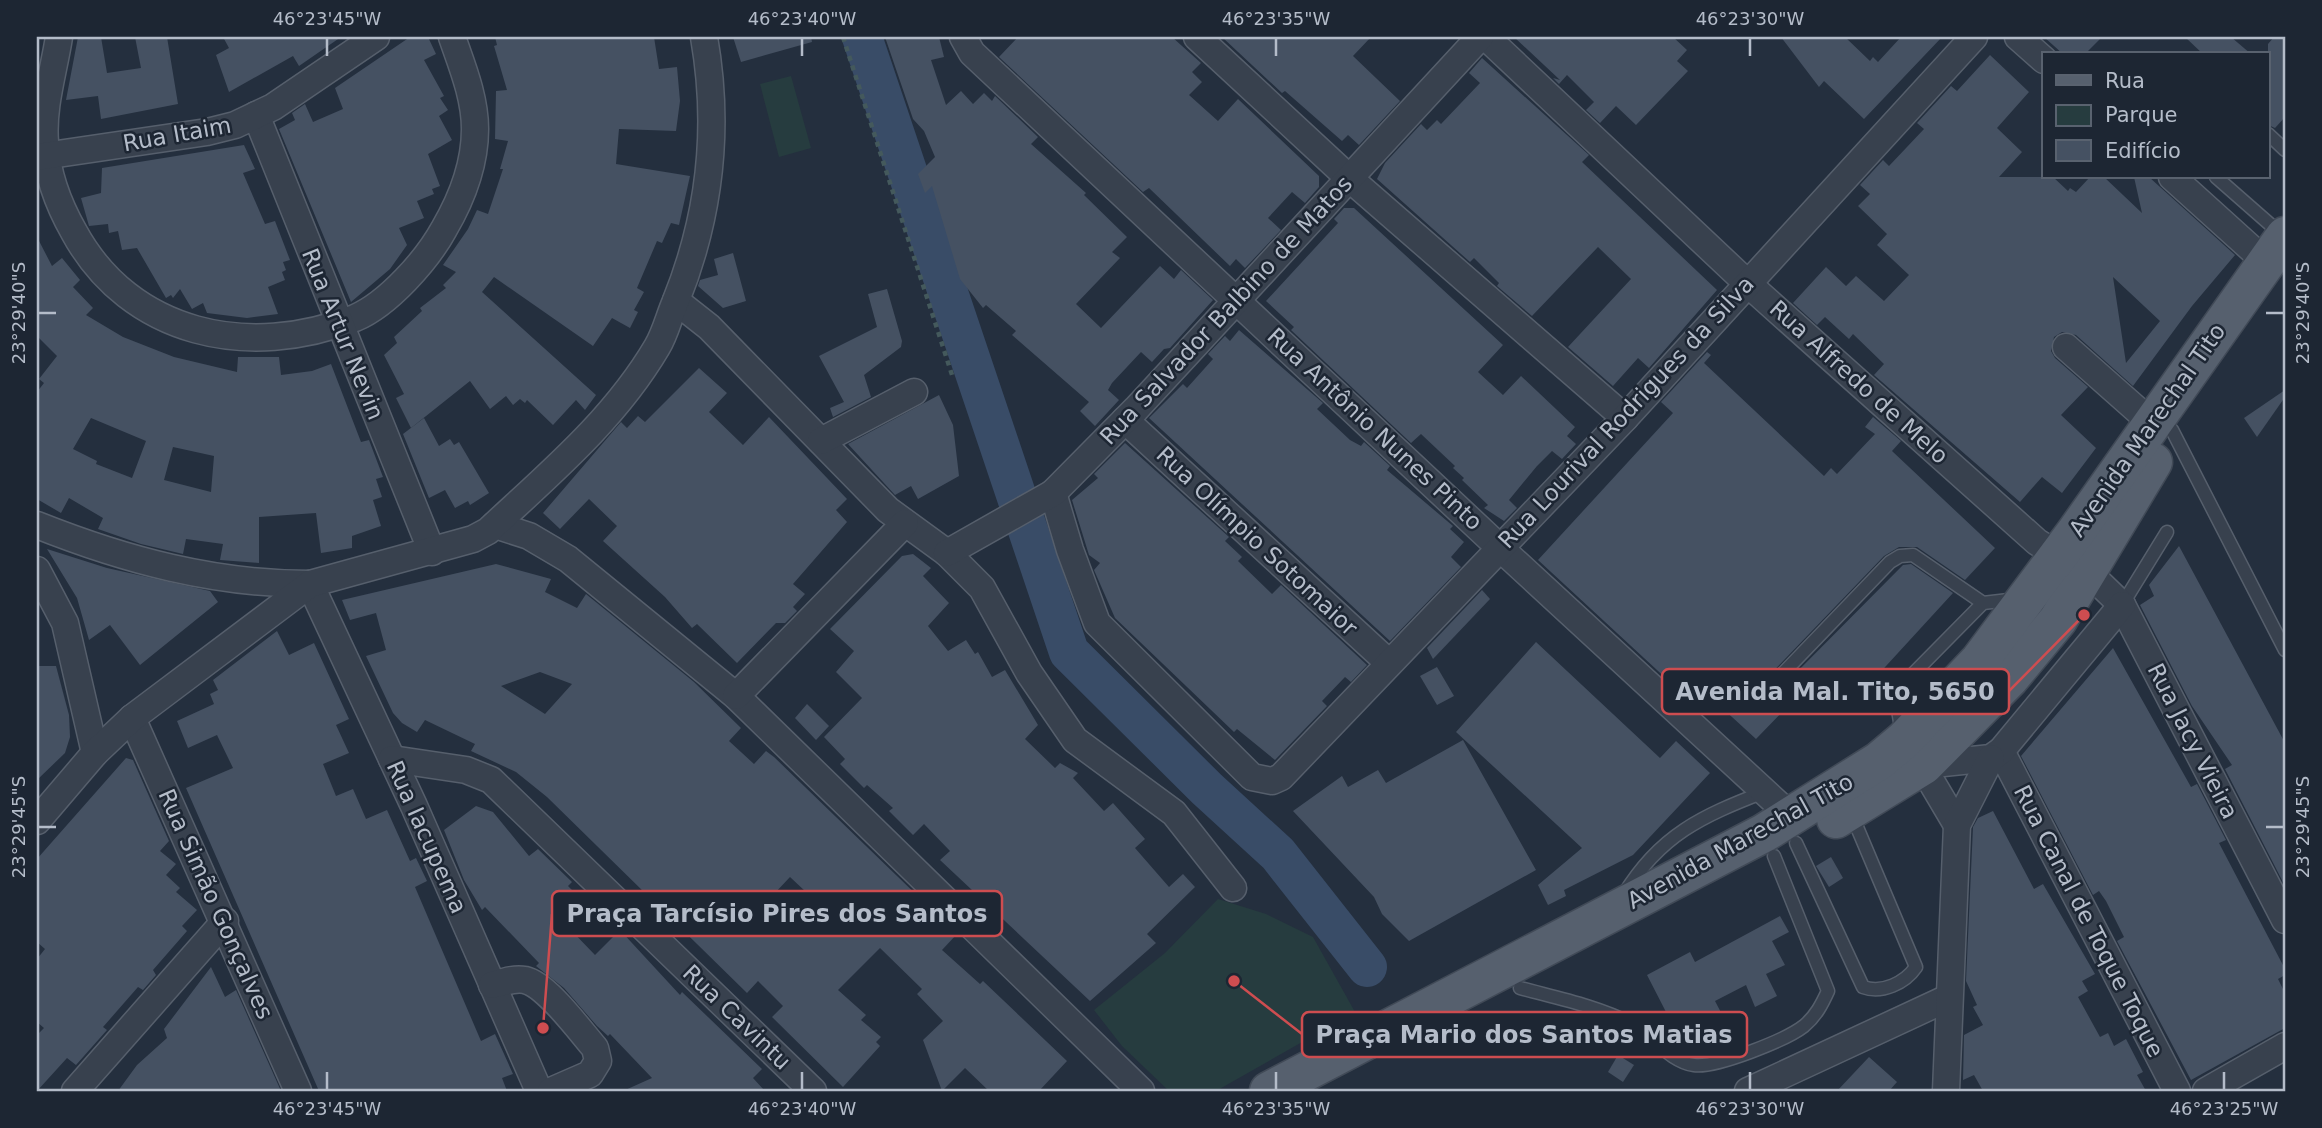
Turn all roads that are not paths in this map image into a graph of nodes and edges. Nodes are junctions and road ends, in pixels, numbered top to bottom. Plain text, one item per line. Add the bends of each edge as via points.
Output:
1 (59, 37) edge
2 (376, 37) edge
3 (452, 37) edge
4 (704, 37) edge
5 (1197, 37) edge
6 (1480, 37) edge
7 (1486, 37) edge
8 (1974, 37) edge
9 (2018, 37) edge
10 (974, 42) edge
11 (2042, 58) edge
12 (256, 115) junction
13 (2270, 136) edge
14 (2285, 150) edge
15 (42, 156) edge
16 (1349, 178) junction
17 (2173, 178) edge
18 (2217, 178) edge
19 (2280, 253) edge
20 (1747, 283) junction
21 (1237, 299) junction
22 (676, 301) junction
23 (339, 322) junction
24 (2066, 347) dead end
25 (914, 392) dead end
26 (1625, 418) junction
27 (1125, 420) junction
28 (2163, 427) junction
29 (821, 441) junction
30 (1045, 497) junction
31 (905, 523) junction
32 (495, 524) junction
33 (37, 525) edge
34 (2167, 532) dead end
35 (1499, 547) junction
36 (432, 552) junction
37 (947, 553) junction
38 (2071, 565) junction
39 (37, 570) edge
40 (310, 584) junction
41 (2028, 597) junction
42 (1983, 603) junction
43 (2122, 605) junction
44 (2285, 650) edge
45 (1389, 663) junction
46 (1764, 693) dead end
47 (736, 696) junction
48 (132, 718) junction
49 (95, 753) junction
50 (1914, 753) junction
51 (1996, 754) junction
52 (392, 759) junction
53 (1764, 792) junction
54 (1850, 811) junction
55 (37, 821) edge
56 (1957, 825) junction
57 (1787, 838) junction
58 (1233, 888) dead end
59 (1614, 911) junction
60 (2285, 920) edge
61 (225, 921) junction
62 (492, 985) junction
63 (1520, 988) junction
64 (1948, 998) junction
65 (2285, 1046) edge
66 (75, 1091) edge
67 (298, 1091) edge
68 (539, 1091) edge
69 (551, 1091) edge
70 (813, 1091) edge
71 (1141, 1091) edge
72 (1269, 1091) edge
73 (1316, 1091) edge
74 (1748, 1091) edge
75 (1945, 1091) edge
76 (2177, 1091) edge
77 (2206, 1091) edge

1 - 15 street
2 - 12 street, Rua Itaim
3 - 23 street via 469,87 475,129 471,163 457,208 432,249 394,290 357,317
4 - 22 street via 713,114 709,178 698,233
5 - 16 street
6 - 16 street, Rua Salvador Balbino de Matos
7 - 20 street, Rua Alfredo de Melo
8 - 20 street, Rua Lourival Rodrigues da Silva
9 - 11 street
10 - 21 street, Rua Antônio Nunes Pinto
12 - 15 street, Rua Itaim via 207,132
12 - 23 street, Rua Artur Nevin
13 - 14 lane
15 - 23 street via 89,261 117,290 171,322 211,335 245,338 289,335
16 - 21 street, Rua Salvador Balbino de Matos
16 - 26 street
17 - 19 street
18 - 19 lane
19 - 28 main road, Avenida Marechal Tito
20 - 26 street, Rua Lourival Rodrigues da Silva
20 - 38 street, Rua Alfredo de Melo
21 - 27 street, Rua Salvador Balbino de Matos
21 - 35 street, Rua Antônio Nunes Pinto
22 - 29 street via 709,327
22 - 32 street via 658,345 628,389 591,433
23 - 36 street, Rua Artur Nevin
24 - 28 street
25 - 29 street
26 - 35 street, Rua Lourival Rodrigues da Silva
27 - 30 street, Rua Salvador Balbino de Matos
27 - 45 street, Rua Olímpio Sotomaior
28 - 38 main road, Avenida Marechal Tito
28 - 44 lane
29 - 31 street
30 - 37 street, Rua Salvador Balbino de Matos
30 - 45 street, Rua Lourival Rodrigues da Silva via 1097,623 1252,777 1272,782 1281,777
31 - 37 street
31 - 47 street
32 - 36 street via 473,539
32 - 47 street via 529,536 568,559
33 - 40 street via 179,572 269,584
34 - 43 lane
35 - 45 street, Rua Lourival Rodrigues da Silva
35 - 53 street, Rua Antônio Nunes Pinto
36 - 40 street
37 - 58 street via 982,588 1029,673 1075,740 1174,813
38 - 41 main road, Avenida Marechal Tito
38 - 43 street, Rua Jacy Vieira via 2098,581
38 - 50 main road, Avenida Marechal Tito via 2058,620 2010,678
39 - 49 street via 65,623
40 - 48 street
40 - 52 street, Rua Iacupema
41 - 42 lane
41 - 50 main road, Avenida Marechal Tito
42 - 46 lane via 1922,560 1900,556
42 - 50 lane via 1904,683 1896,699
43 - 51 street
43 - 60 street, Rua Jacy Vieira
47 - 71 street
48 - 49 street
48 - 61 street, Rua Simão Gonçalves
49 - 55 street
50 - 51 street
50 - 54 main road, Avenida Marechal Tito
50 - 56 street
50 - 57 main road, Avenida Marechal Tito via 1879,761
51 - 56 street
51 - 76 street, Rua Canal de Toque Toque
52 - 62 street, Rua Iacupema
52 - 70 street, Rua Cavintu via 466,770 491,780
53 - 57 street, Rua Antônio Nunes Pinto
53 - 59 lane via 1680,830 1636,874
54 - 57 main road, Avenida Marechal Tito
54 - 57 lane via 1916,967 1909,978 1873,990 1863,987
56 - 64 street
57 - 59 main road, Avenida Marechal Tito
57 - 63 main road, Avenida Marechal Tito
57 - 63 lane via 1828,991 1803,1027 1718,1065 1692,1065 1635,1026 1606,1013
59 - 72 main road, Avenida Marechal Tito
61 - 66 street
61 - 67 street, Rua Simão Gonçalves
62 - 68 street, Rua Iacupema
62 - 69 street via 526,980 542,990 595,1048 598,1061 590,1074
63 - 73 main road, Avenida Marechal Tito
64 - 74 street
64 - 75 street
65 - 77 street

